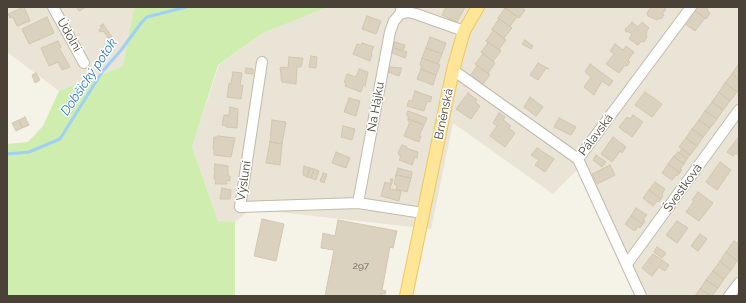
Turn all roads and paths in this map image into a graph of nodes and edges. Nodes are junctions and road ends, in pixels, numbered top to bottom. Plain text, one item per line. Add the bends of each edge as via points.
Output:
1 (53, 7) edge
2 (478, 7) edge
3 (691, 7) edge
4 (401, 10) edge
5 (464, 31) junction
6 (262, 62) dead end
7 (84, 63) dead end
8 (453, 70) junction
9 (739, 110) edge
10 (578, 159) junction
11 (358, 203) junction
12 (422, 219) junction
13 (626, 264) junction
14 (739, 283) edge
15 (406, 296) edge
16 (641, 296) edge
17 (730, 296) edge

1 - 7 street, Údolní
2 - 5 main road, Brněnská
3 - 10 street, Pálavská
4 - 5 street
4 - 11 street, Na Hájku via 390,32
5 - 8 main road, Brněnská
6 - 11 street, Výsluní via 240,206
8 - 10 street, Pálavská
8 - 12 main road, Brněnská
9 - 13 street, Švestková
10 - 13 street
11 - 12 street
12 - 15 main road, Brněnská
13 - 16 street
14 - 17 street

